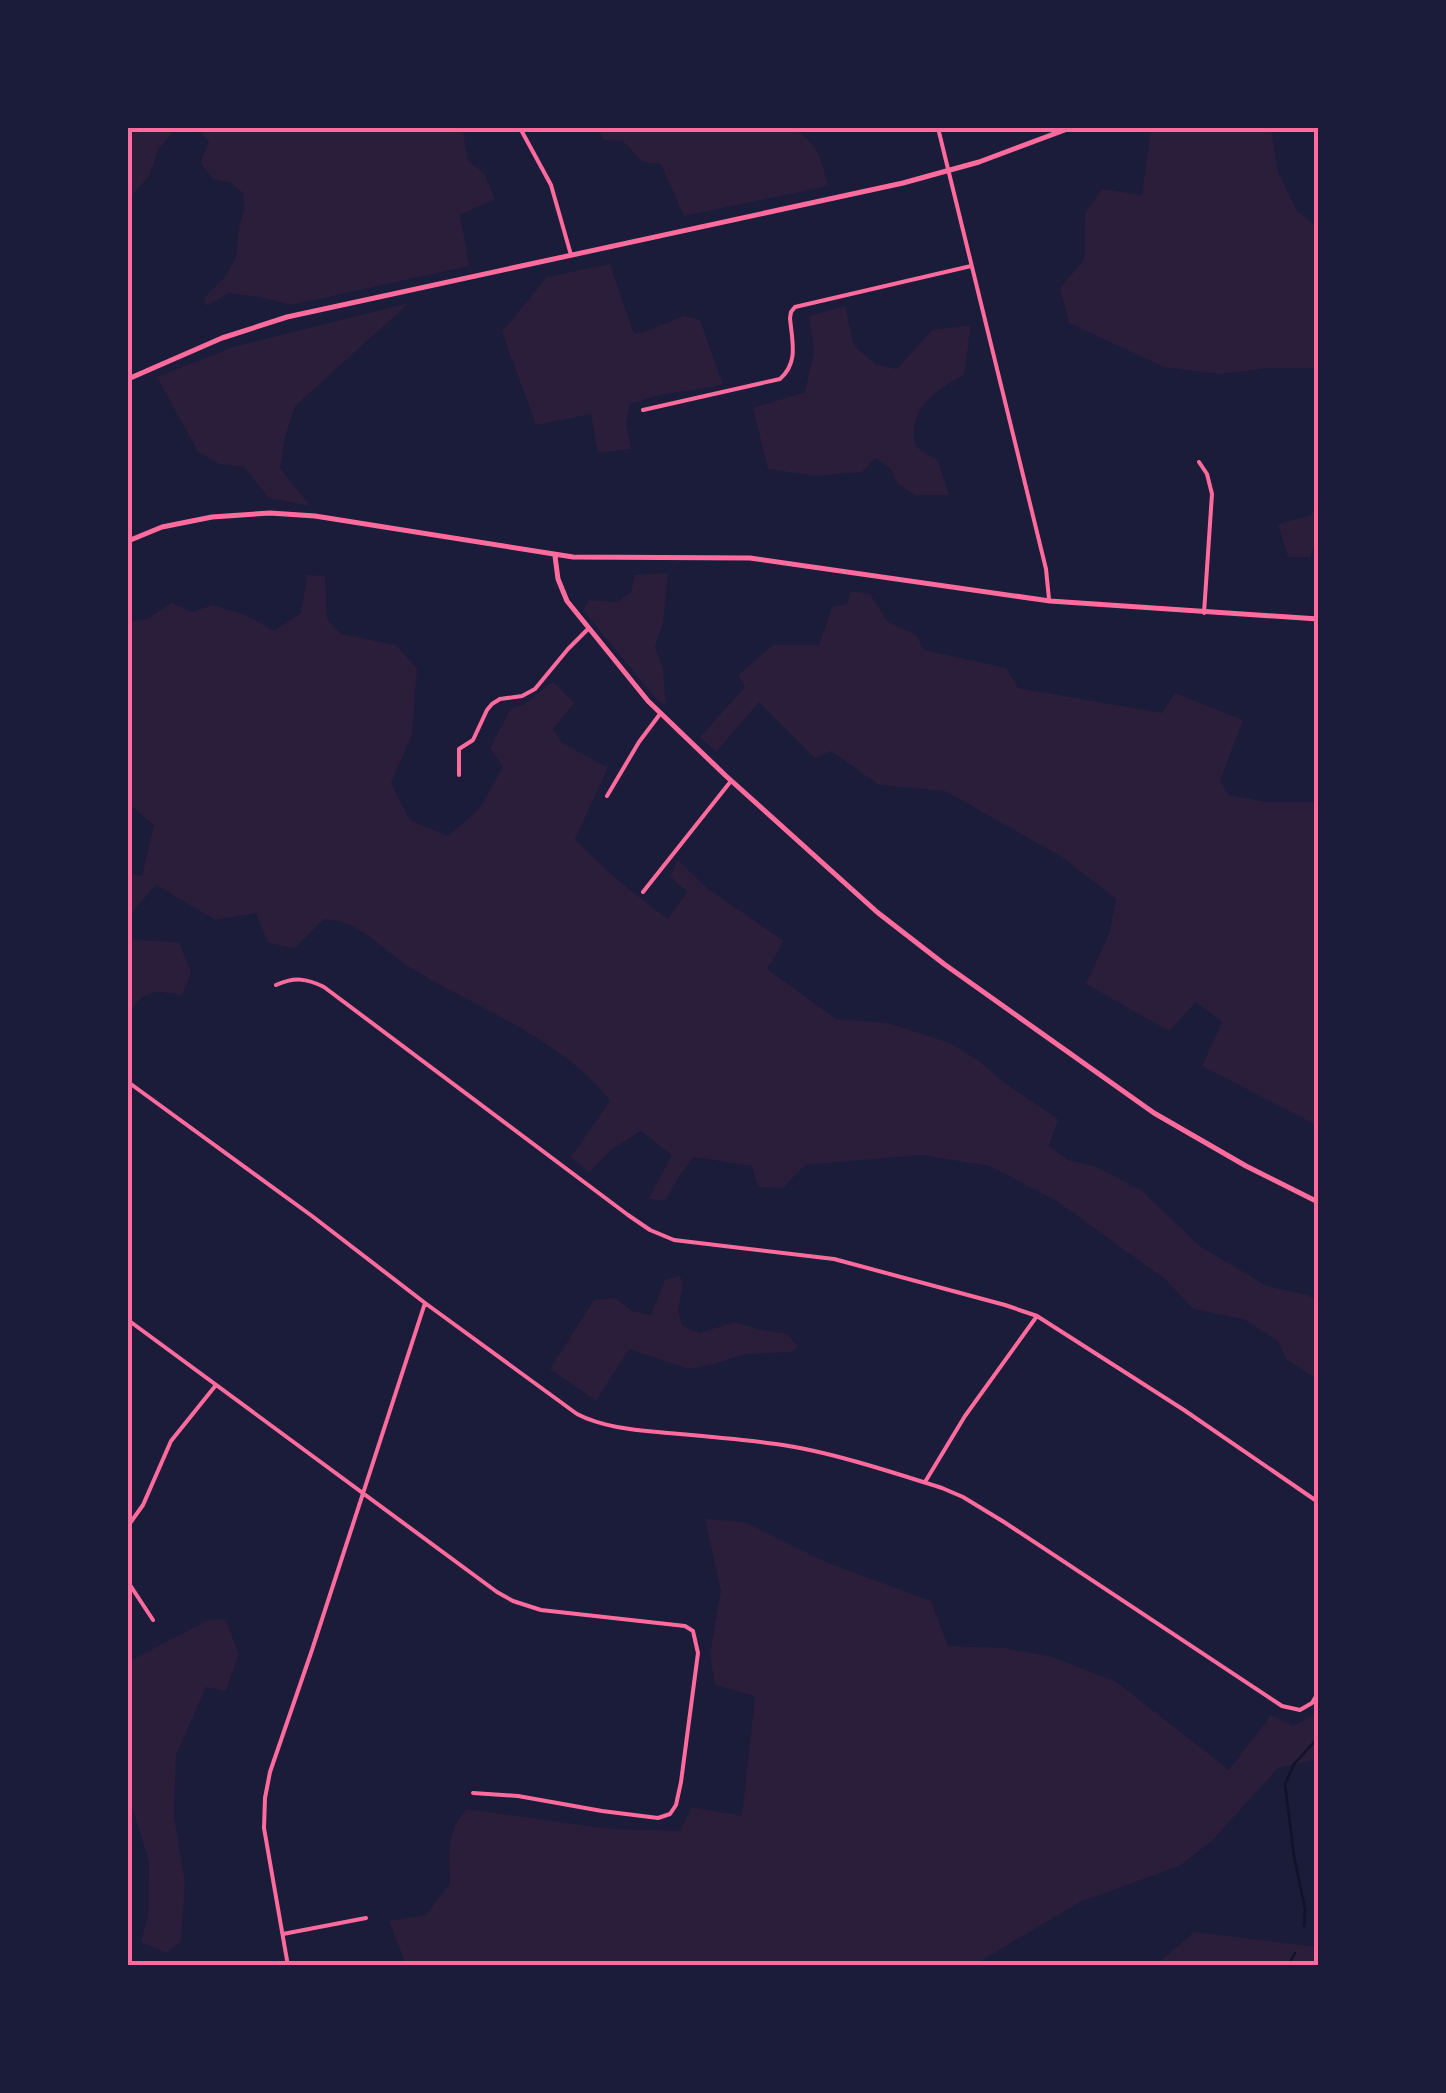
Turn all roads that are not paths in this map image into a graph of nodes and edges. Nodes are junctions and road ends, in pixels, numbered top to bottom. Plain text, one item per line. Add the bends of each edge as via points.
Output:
1 (520, 128) edge
2 (938, 128) edge
3 (1070, 128) edge
4 (948, 172) junction
5 (571, 255) junction
6 (972, 266) junction
7 (128, 380) edge
8 (643, 410) dead end
9 (1199, 462) dead end
10 (128, 541) edge
11 (556, 555) junction
12 (1050, 601) junction
13 (1204, 613) junction
14 (1318, 619) edge
15 (588, 629) junction
16 (660, 714) junction
17 (459, 774) dead end
18 (731, 781) junction
19 (607, 796) dead end
20 (643, 892) dead end
21 (276, 985) dead end
22 (128, 1082) edge
23 (1318, 1202) edge
24 (425, 1304) junction
25 (1037, 1316) junction
26 (128, 1320) edge
27 (216, 1386) junction
28 (925, 1482) junction
29 (363, 1494) junction
30 (1318, 1502) edge
31 (128, 1526) edge
32 (128, 1582) edge
33 (152, 1620) dead end
34 (1318, 1694) edge
35 (474, 1793) dead end
36 (366, 1918) dead end
37 (284, 1934) junction
38 (288, 1966) edge

1 - 5 street via 551,185
2 - 4 street
3 - 4 street
4 - 5 street
4 - 6 street
5 - 7 street via 287,317 180,354
6 - 8 street via 796,307 790,318 794,361 780,380
6 - 12 street
9 - 13 street via 1212,494
10 - 11 street via 188,521 270,513
11 - 12 street via 750,558
11 - 15 street via 566,601
12 - 13 street
13 - 14 street
15 - 16 street
15 - 17 street via 535,689 487,710 476,734 459,749
16 - 18 street
16 - 19 street
18 - 20 street
18 - 23 street via 877,912 1004,1007 1154,1112
21 - 25 street via 296,978 324,987 662,1236 834,1258
22 - 24 street
24 - 28 street via 588,1420 783,1445
24 - 29 street
25 - 28 street
25 - 30 street
26 - 27 street
27 - 29 street
27 - 31 street via 172,1441
28 - 34 street via 982,1508 1282,1706 1299,1710
29 - 35 street via 513,1601 685,1626 695,1635 681,1782 670,1814 658,1818
29 - 37 street via 265,1798 264,1828
32 - 33 street
36 - 37 street
37 - 38 street

